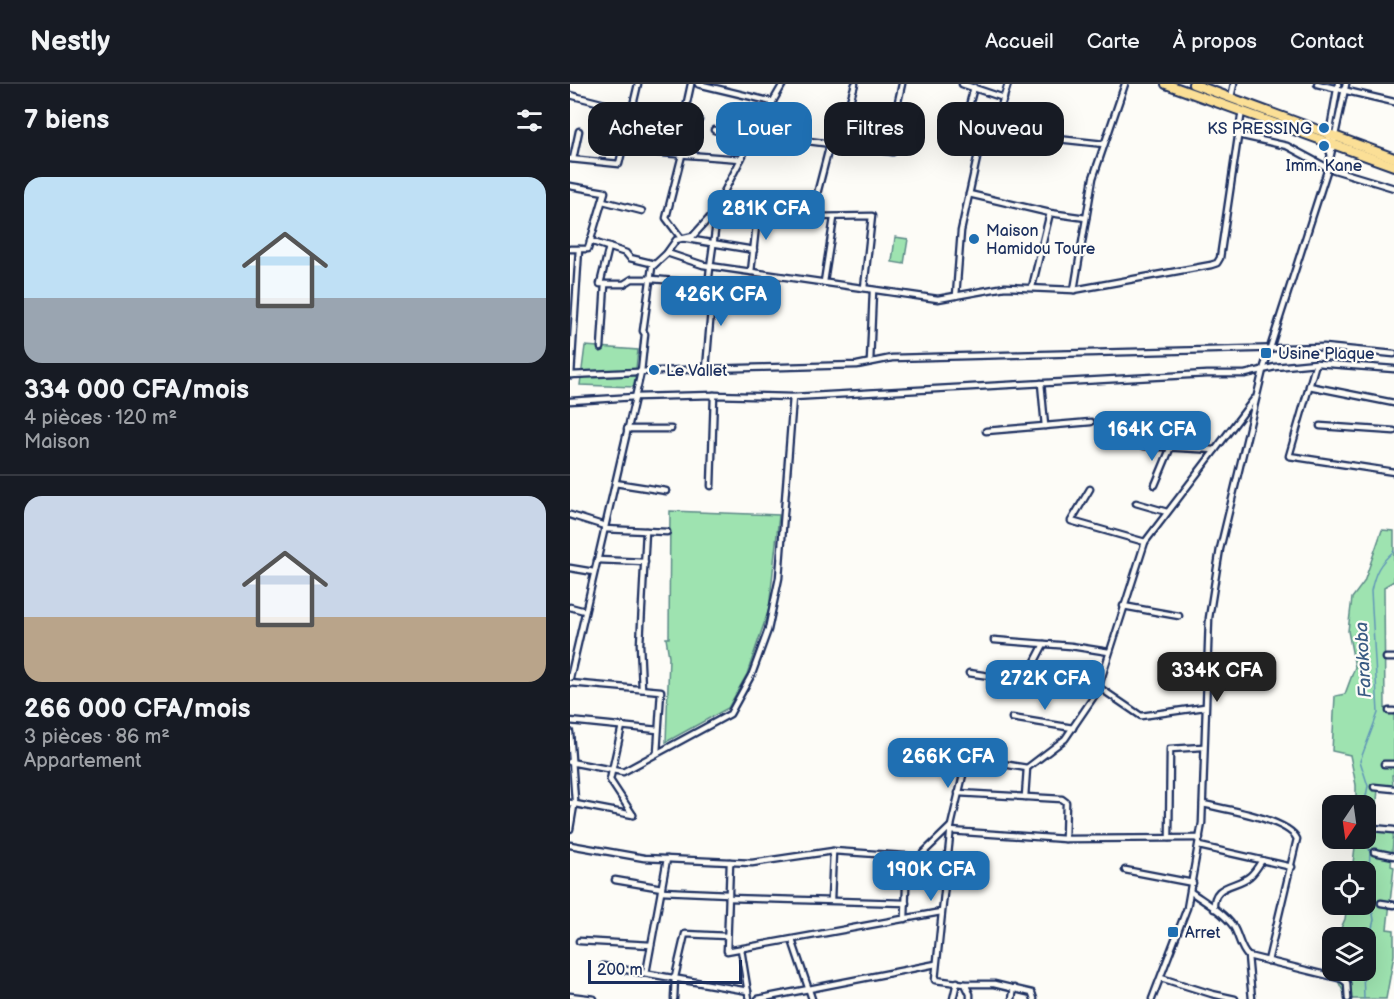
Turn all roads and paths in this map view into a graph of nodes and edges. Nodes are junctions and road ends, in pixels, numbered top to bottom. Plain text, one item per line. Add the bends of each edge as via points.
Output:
1 (638, 84) edge
2 (691, 84) edge
3 (698, 84) edge
4 (783, 84) edge
5 (855, 84) edge
6 (902, 84) edge
7 (962, 84) edge
8 (1008, 84) edge
9 (1125, 84) edge
10 (1166, 84) edge
11 (1193, 84) edge
12 (1234, 84) edge
13 (1317, 84) edge
14 (1338, 86) edge
15 (974, 87) junction
16 (1345, 87) edge
17 (570, 95) edge
18 (1231, 97) junction
19 (1004, 98) junction
20 (596, 102) edge
21 (634, 102) edge
22 (687, 102) edge
23 (773, 102) joint
24 (850, 102) edge
25 (898, 102) edge
26 (970, 102) edge
27 (1003, 102) edge
28 (1394, 102) edge
29 (1242, 110) junction
30 (579, 131) dead end
31 (1238, 135) junction
32 (1332, 139) junction
33 (1064, 140) edge
34 (1104, 144) junction
35 (622, 156) edge
36 (682, 156) edge
37 (697, 156) edge
38 (742, 156) edge
39 (827, 156) edge
40 (977, 156) edge
41 (1394, 158) edge
42 (571, 159) edge
43 (741, 159) junction
44 (1394, 166) edge
45 (1328, 168) junction
46 (570, 186) edge
47 (1394, 188) edge
48 (969, 194) junction
49 (603, 201) junction
50 (719, 204) junction
51 (758, 207) junction
52 (813, 210) junction
53 (642, 211) dead end
54 (1050, 213) junction
55 (712, 215) junction
56 (834, 218) junction
57 (1086, 218) junction
58 (681, 238) junction
59 (590, 241) junction
60 (715, 242) junction
61 (609, 247) junction
62 (570, 249) edge
63 (579, 249) junction
64 (754, 249) junction
65 (667, 253) junction
66 (656, 264) junction
67 (711, 267) junction
68 (751, 272) junction
69 (650, 279) junction
70 (573, 281) edge
71 (824, 282) junction
72 (604, 284) junction
73 (709, 284) junction
74 (1032, 287) junction
75 (864, 288) junction
76 (873, 290) junction
77 (1074, 290) junction
78 (956, 296) junction
79 (572, 318) edge
80 (601, 348) dead end
81 (1269, 350) junction
82 (1394, 354) edge
83 (870, 362) junction
84 (1316, 363) junction
85 (706, 369) junction
86 (1394, 369) edge
87 (1263, 370) junction
88 (641, 372) junction
89 (571, 375) edge
90 (1041, 383) junction
91 (1309, 386) junction
92 (714, 395) junction
93 (635, 397) junction
94 (793, 397) junction
95 (1256, 397) junction
96 (570, 401) edge
97 (1394, 403) edge
98 (1091, 422) dead end
99 (1045, 426) junction
100 (1320, 426) dead end
101 (627, 429) junction
102 (671, 429) dead end
103 (986, 431) dead end
104 (1394, 431) edge
105 (1144, 446) dead end
106 (1170, 449) junction
107 (1215, 450) junction
108 (1394, 472) edge
109 (615, 483) junction
110 (1155, 485) dead end
111 (711, 486) dead end
112 (1090, 489) dead end
113 (666, 491) dead end
114 (1136, 503) dead end
115 (1167, 512) junction
116 (570, 515) edge
117 (605, 528) junction
118 (646, 531) junction
119 (666, 532) dead end
120 (1145, 542) junction
121 (597, 560) junction
122 (645, 562) junction
123 (570, 568) edge
124 (594, 572) junction
125 (1123, 606) junction
126 (570, 607) edge
127 (585, 611) junction
128 (1179, 616) dead end
129 (994, 640) dead end
130 (1044, 644) junction
131 (1109, 652) junction
132 (1386, 658) dead end
133 (1394, 658) edge
134 (571, 668) edge
135 (969, 673) dead end
136 (570, 681) edge
137 (1024, 681) junction
138 (642, 689) junction
139 (1098, 690) junction
140 (1019, 692) dead end
141 (1205, 707) junction
142 (1012, 718) dead end
143 (570, 721) edge
144 (622, 726) junction
145 (1073, 728) junction
146 (658, 730) junction
147 (570, 732) edge
148 (1203, 747) junction
149 (657, 753) junction
150 (571, 763) edge
151 (1384, 764) dead end
152 (1394, 764) edge
153 (1027, 768) junction
154 (612, 770) junction
155 (1374, 788) dead end
156 (1394, 789) edge
157 (958, 793) junction
158 (1024, 797) junction
159 (572, 803) edge
160 (1203, 804) junction
161 (950, 828) junction
162 (1376, 828) edge
163 (570, 829) edge
164 (1394, 830) edge
165 (1169, 838) junction
166 (1200, 838) junction
167 (1065, 839) junction
168 (570, 844) edge
169 (1199, 846) junction
170 (833, 851) junction
171 (1374, 852) dead end
172 (907, 856) junction
173 (1394, 856) edge
174 (667, 859) junction
175 (1262, 860) junction
176 (730, 862) junction
177 (1292, 867) junction
178 (1125, 870) dead end
179 (615, 880) dead end
180 (1193, 883) junction
181 (662, 889) junction
182 (1191, 892) junction
183 (729, 896) junction
184 (831, 900) junction
185 (906, 903) junction
186 (1381, 903) dead end
187 (1394, 905) edge
188 (1214, 909) junction
189 (941, 912) junction
190 (905, 919) junction
191 (727, 936) junction
192 (792, 940) junction
193 (579, 941) dead end
194 (651, 945) junction
195 (741, 949) junction
196 (1248, 956) junction
197 (1268, 961) junction
198 (936, 963) junction
199 (603, 966) dead end
200 (646, 973) junction
201 (675, 977) junction
202 (1161, 978) junction
203 (957, 981) junction
204 (965, 984) junction
205 (1014, 988) junction
206 (810, 989) junction
207 (748, 991) junction
208 (570, 996) edge
209 (1212, 997) edge
210 (594, 999) edge
211 (674, 999) edge
212 (749, 999) edge
213 (758, 999) edge
214 (812, 999) edge
215 (953, 999) edge
216 (970, 999) edge
217 (1012, 999) edge
218 (1034, 999) edge
219 (1152, 999) edge
220 (1235, 999) edge
221 (1252, 999) edge
222 (1348, 999) edge

1 - 21 street
2 - 22 street
3 - 23 street
4 - 23 street
5 - 24 street
6 - 25 street
7 - 15 street
8 - 19 street
9 - 34 street
10 - 29 main road
11 - 18 main road
12 - 18 street
13 - 14 street
14 - 16 street
14 - 32 street
15 - 19 street
15 - 26 street
16 - 28 street
16 - 32 street
17 - 20 street
18 - 32 main road
19 - 27 street
29 - 31 street
29 - 32 main road
30 - 42 street
31 - 45 street via 1287,146
31 - 77 street via 1217,263
32 - 41 main road
32 - 44 main road
32 - 45 street
33 - 34 street
34 - 57 street
35 - 42 street via 620,164
36 - 58 street via 666,218
37 - 43 street
38 - 43 street
39 - 52 street
40 - 48 street
43 - 50 street
45 - 47 street
45 - 81 street
46 - 49 street via 605,192
48 - 54 street
48 - 78 street via 960,231
49 - 53 street
49 - 59 street
50 - 51 street
50 - 55 street
51 - 52 street
51 - 64 street
52 - 56 street via 811,217
54 - 57 street
54 - 74 street
55 - 58 street via 693,236
55 - 60 street via 716,220
56 - 71 street
56 - 75 street via 872,216
57 - 77 street
58 - 60 street
58 - 65 street
59 - 61 street
59 - 63 street via 588,249
60 - 64 street
60 - 67 street
61 - 66 street via 630,258
61 - 72 street via 601,273 600,284
62 - 63 street
63 - 70 street
64 - 68 street
65 - 66 street
65 - 67 street
66 - 69 street
67 - 68 street
67 - 73 street
68 - 71 street
69 - 72 street via 632,279 624,285
69 - 73 street
69 - 88 street
70 - 79 street
71 - 75 street
72 - 80 street
73 - 85 street
74 - 77 street
74 - 78 street via 1005,287
75 - 76 street
76 - 78 street via 938,299
76 - 83 street
79 - 89 street
81 - 82 street via 1324,347
81 - 83 street via 892,358
81 - 87 street
83 - 85 street
84 - 86 street
84 - 87 street
84 - 91 street
85 - 88 street
87 - 90 street
87 - 95 street
88 - 89 street
88 - 93 street
90 - 94 street
90 - 99 street
91 - 97 street
91 - 108 street via 1288,456
92 - 93 street
92 - 94 street
92 - 111 street
93 - 96 street
93 - 101 street
94 - 149 street via 779,578 768,630 752,674 730,714
95 - 107 street
95 - 141 street via 1220,549 1209,618
98 - 99 street
99 - 103 street
100 - 104 street
101 - 102 street
101 - 109 street
105 - 106 street
106 - 107 street
106 - 110 street
107 - 115 street
109 - 113 street
109 - 117 street
112 - 120 street via 1071,521
114 - 115 street
115 - 120 street
116 - 117 street
117 - 118 street
117 - 121 street
118 - 119 street
118 - 122 street
120 - 125 street
121 - 122 street
121 - 124 street
122 - 138 street via 640,644
123 - 124 street
124 - 127 street
125 - 128 street
125 - 131 street
126 - 127 street
127 - 134 street
129 - 130 street
130 - 131 street
130 - 137 street
131 - 139 street
132 - 133 street
134 - 136 street
135 - 137 street
136 - 138 street
137 - 139 street
137 - 140 street
138 - 146 street via 661,691
139 - 141 street via 1141,716
139 - 145 street
141 - 148 street
142 - 145 street
143 - 144 street
144 - 146 street
144 - 154 street
145 - 153 street via 1065,739
146 - 149 street
147 - 150 street
148 - 160 street
148 - 165 street via 1170,749
149 - 154 street via 623,772
150 - 154 street
150 - 159 street
151 - 152 street
153 - 157 street via 967,758
153 - 158 street
154 - 159 street via 610,780 633,815
155 - 156 street
157 - 158 street
157 - 161 street
158 - 167 street via 1066,802
159 - 163 street
160 - 166 street
160 - 177 street via 1289,829 1297,839
161 - 167 street
161 - 172 street via 919,857
161 - 189 street
162 - 164 street
165 - 166 street
165 - 167 street
166 - 169 street
168 - 174 street
169 - 175 street
169 - 180 street
170 - 172 street
170 - 176 street via 752,863
170 - 184 street
171 - 173 street
172 - 185 street
174 - 176 street
174 - 181 street
175 - 177 street
175 - 188 street via 1251,876 1221,890
176 - 183 street
177 - 197 street
178 - 180 street
179 - 181 street
180 - 182 street
181 - 183 street
181 - 194 street
182 - 188 street
182 - 202 street
183 - 184 street
183 - 191 street
184 - 185 street
185 - 190 street
186 - 187 street
188 - 196 street via 1234,928
189 - 190 street
189 - 198 street
190 - 192 street
191 - 195 street via 727,951
191 - 201 street via 685,934
192 - 195 street
192 - 206 street
193 - 194 street
194 - 200 street
195 - 207 street
196 - 197 street
196 - 221 street
197 - 222 street via 1342,979 1347,983
198 - 203 street via 935,980
198 - 206 street
199 - 200 street
200 - 201 street
201 - 207 street
201 - 211 street
202 - 209 street
202 - 219 street
203 - 204 street
203 - 215 street
204 - 205 street
204 - 216 street
205 - 217 street
205 - 218 street via 1032,993
206 - 213 street
206 - 214 street
207 - 212 street
208 - 210 street
209 - 220 street

